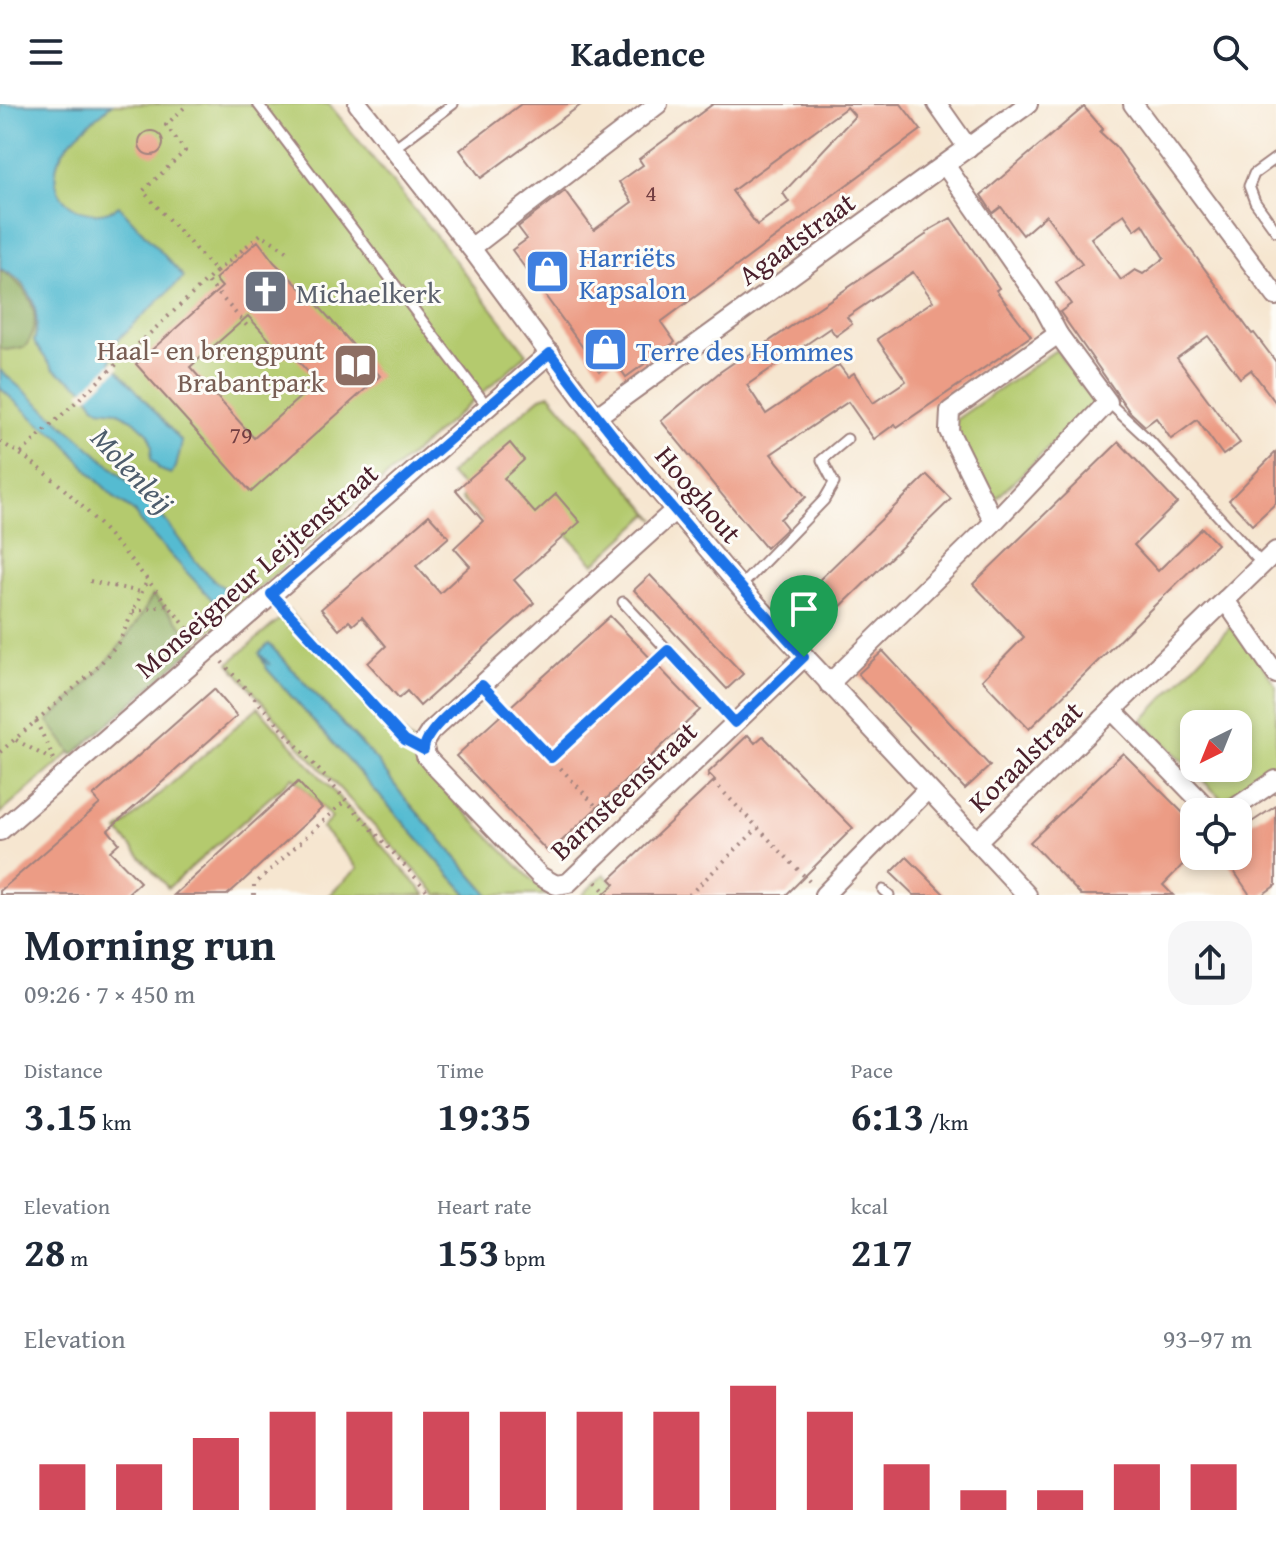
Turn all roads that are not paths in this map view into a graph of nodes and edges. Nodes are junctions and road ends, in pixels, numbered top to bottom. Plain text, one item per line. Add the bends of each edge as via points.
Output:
1 (258, 104) edge
2 (358, 104) edge
3 (453, 104) edge
4 (937, 104) edge
5 (1028, 104) edge
6 (1133, 104) edge
7 (654, 105) edge
8 (394, 148) junction
9 (968, 148) junction
10 (1276, 158) edge
11 (945, 165) junction
12 (1276, 231) edge
13 (471, 248) junction
14 (1276, 296) edge
15 (1058, 334) junction
16 (550, 353) junction
17 (1108, 402) junction
18 (487, 406) junction
19 (596, 417) junction
20 (847, 439) dead end
21 (675, 510) junction
22 (994, 522) junction
23 (1276, 551) edge
24 (1262, 564) junction
25 (740, 587) junction
26 (1225, 600) junction
27 (623, 602) dead end
28 (804, 657) junction
29 (1276, 674) edge
30 (829, 684) junction
31 (1112, 710) junction
32 (735, 723) junction
33 (1276, 780) edge
34 (927, 790) junction
35 (1197, 798) edge
36 (1250, 798) edge
37 (0, 831) edge
38 (976, 842) junction
39 (818, 889) edge
40 (1027, 895) edge

1 - 18 lane
2 - 8 street, Hooghout
3 - 8 lane
4 - 9 street
5 - 9 street, Agaatstraat
6 - 14 street
7 - 13 street
8 - 13 street, Hooghout
9 - 11 street, Agaatstraat
10 - 12 lane via 1254,174 1249,186
11 - 15 street
11 - 19 street, Agaatstraat
13 - 16 street, Hooghout
15 - 17 street
15 - 22 street via 950,411 949,431
16 - 18 street, Monseigneur Leijtenstraat
16 - 19 street, Hooghout
17 - 22 street
17 - 24 lane
18 - 37 street, Monseigneur Leijtenstraat via 210,648 60,768
19 - 21 street, Hooghout
20 - 25 lane via 822,460 834,483 824,500
21 - 25 street, Hooghout
21 - 32 street, Barnsteenstraat via 430,732 424,750 540,876 551,883 568,883
22 - 30 street
23 - 24 street, Koraalstraat
24 - 26 street, Koraalstraat
25 - 28 street, Hooghout
26 - 29 street
26 - 31 street, Koraalstraat
27 - 32 lane
28 - 30 street, Hooghout
28 - 32 street, Barnsteenstraat
30 - 34 street, Hooghout
31 - 35 street, Koraalstraat
31 - 38 street, Koraalstraat
33 - 36 street
34 - 38 street, Hooghout
34 - 39 street
38 - 40 street, Hooghout

